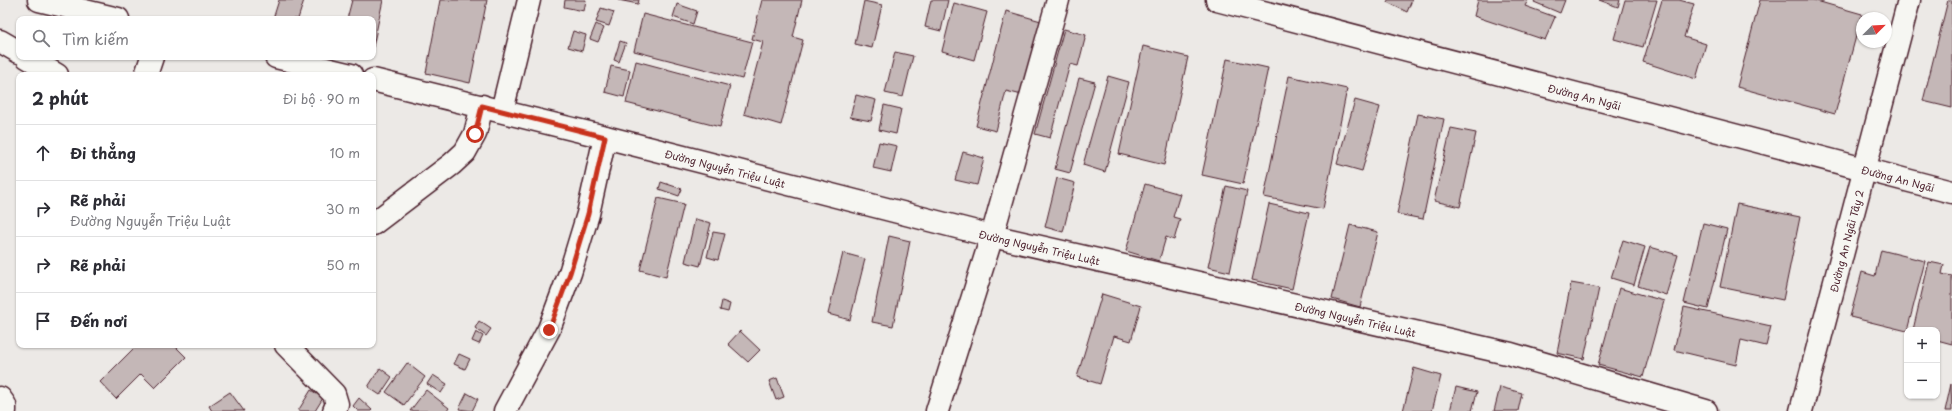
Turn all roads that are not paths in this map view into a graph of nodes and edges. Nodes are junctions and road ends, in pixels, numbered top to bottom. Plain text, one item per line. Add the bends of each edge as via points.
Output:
1 (39, 0) edge
2 (529, 0) edge
3 (1058, 0) edge
4 (1218, 0) edge
5 (1909, 0) edge
6 (106, 16) edge
7 (0, 41) edge
8 (16, 50) edge
9 (32, 60) edge
10 (151, 60) edge
11 (288, 60) edge
12 (52, 72) edge
13 (147, 72) edge
14 (338, 72) edge
15 (376, 81) edge
16 (492, 109) junction
17 (605, 137) junction
18 (1866, 169) junction
19 (1952, 192) edge
20 (376, 222) edge
21 (992, 236) junction
22 (289, 348) edge
23 (0, 398) edge
24 (5, 411) edge
25 (334, 411) edge
26 (505, 411) edge
27 (938, 411) edge
28 (1706, 411) edge
29 (1801, 411) edge

1 - 6 street
2 - 16 street
3 - 21 street
4 - 18 street, Đường An Ngãi
5 - 18 street, Đường An Ngãi Tây 2
7 - 8 street
9 - 12 street
10 - 13 street
11 - 14 street
15 - 16 street, Đường Nguyễn Triệu Luật
16 - 17 street, Đường Nguyễn Triệu Luật
16 - 20 street via 465,152
17 - 21 street, Đường Nguyễn Triệu Luật
17 - 26 street via 588,214 570,273 549,330
18 - 19 street, Đường An Ngãi
18 - 29 street, Đường An Ngãi Tây 2
21 - 27 street
21 - 28 street, Đường Nguyễn Triệu Luật via 1511,354
22 - 25 street via 334,394 337,404
23 - 24 street via 5,405

